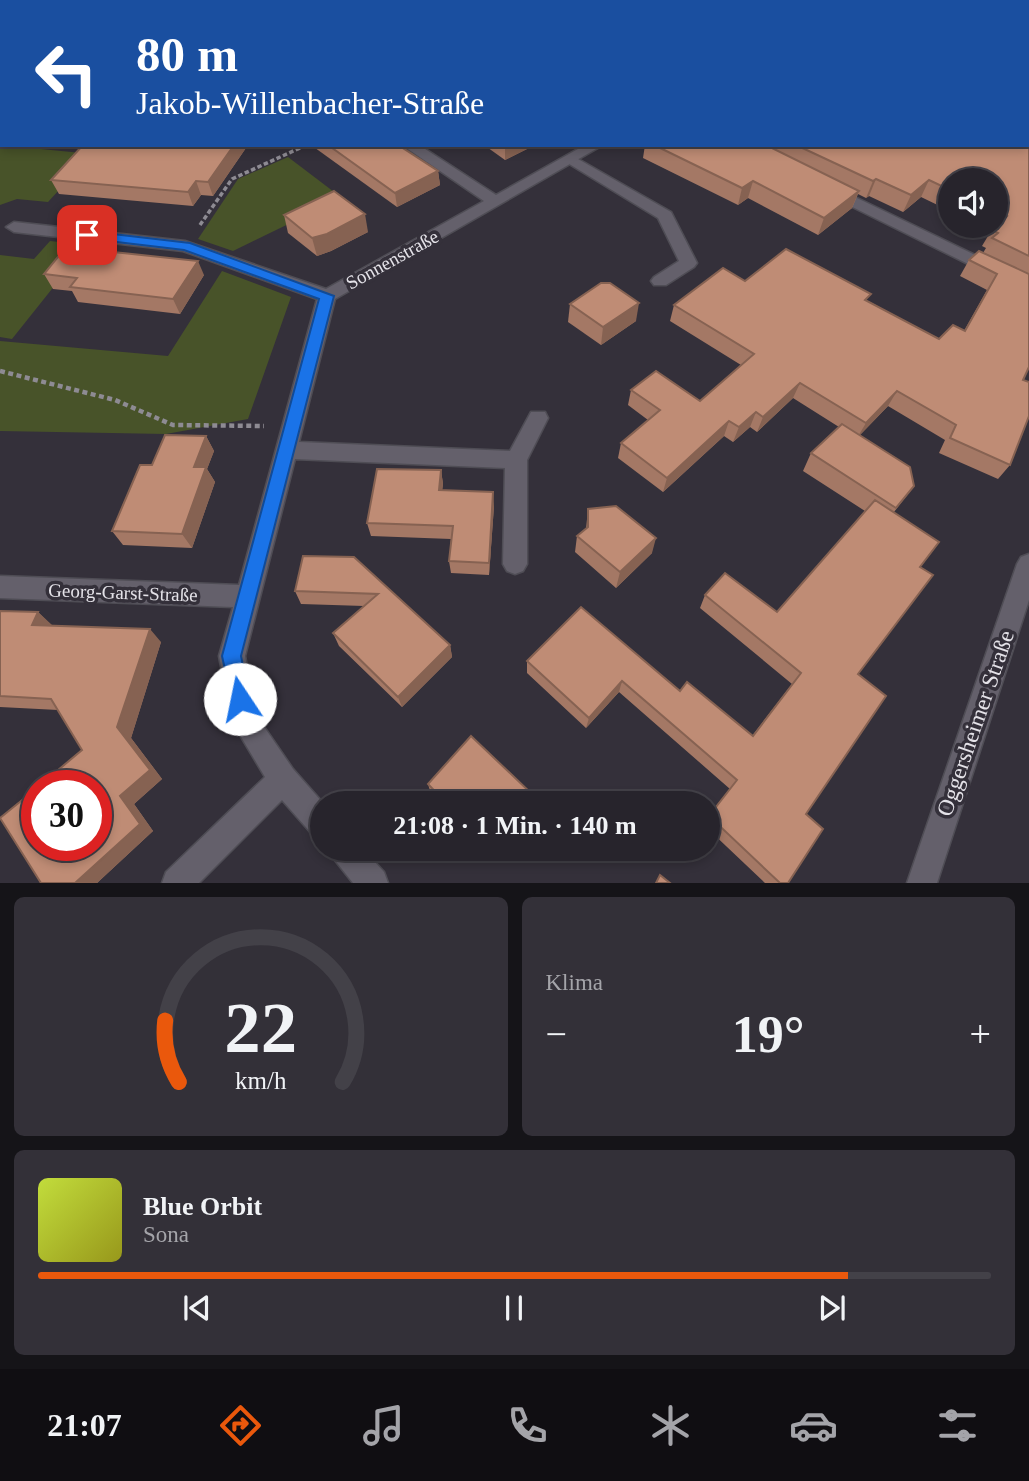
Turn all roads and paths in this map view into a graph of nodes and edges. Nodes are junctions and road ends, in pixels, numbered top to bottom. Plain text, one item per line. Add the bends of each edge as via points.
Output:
1 (303, 147) edge
2 (412, 147) edge
3 (592, 147) edge
4 (571, 159) junction
5 (811, 181) edge
6 (495, 201) junction
7 (14, 227) dead end
8 (185, 246) junction
9 (660, 281) dead end
10 (1029, 288) edge
11 (327, 296) junction
12 (0, 371) edge
13 (538, 418) dead end
14 (293, 426) junction
15 (286, 450) junction
16 (516, 460) junction
17 (515, 564) dead end
18 (1029, 564) edge
19 (0, 587) edge
20 (246, 596) junction
21 (283, 779) junction
22 (310, 810) edge
23 (354, 861) edge
24 (177, 883) edge
25 (373, 883) edge
26 (922, 883) edge

1 - 8 path via 232,179
2 - 6 street
3 - 4 street, Sonnenstraße
4 - 6 street, Sonnenstraße
4 - 9 street via 664,215 688,263
5 - 10 street
6 - 11 street, Sonnenstraße
7 - 8 street
8 - 11 street
11 - 14 street, Sonnenstraße
12 - 14 path via 115,400 173,425
13 - 16 street
14 - 15 street, Sonnenstraße
15 - 16 street
15 - 20 street, Sonnenstraße
16 - 17 street
18 - 26 street, Oggersheimer Straße
19 - 20 street, Georg-Garst-Straße
20 - 21 street, Sonnenstraße via 232,656 244,720
21 - 22 street, Sonnenstraße
21 - 24 street
23 - 25 street

